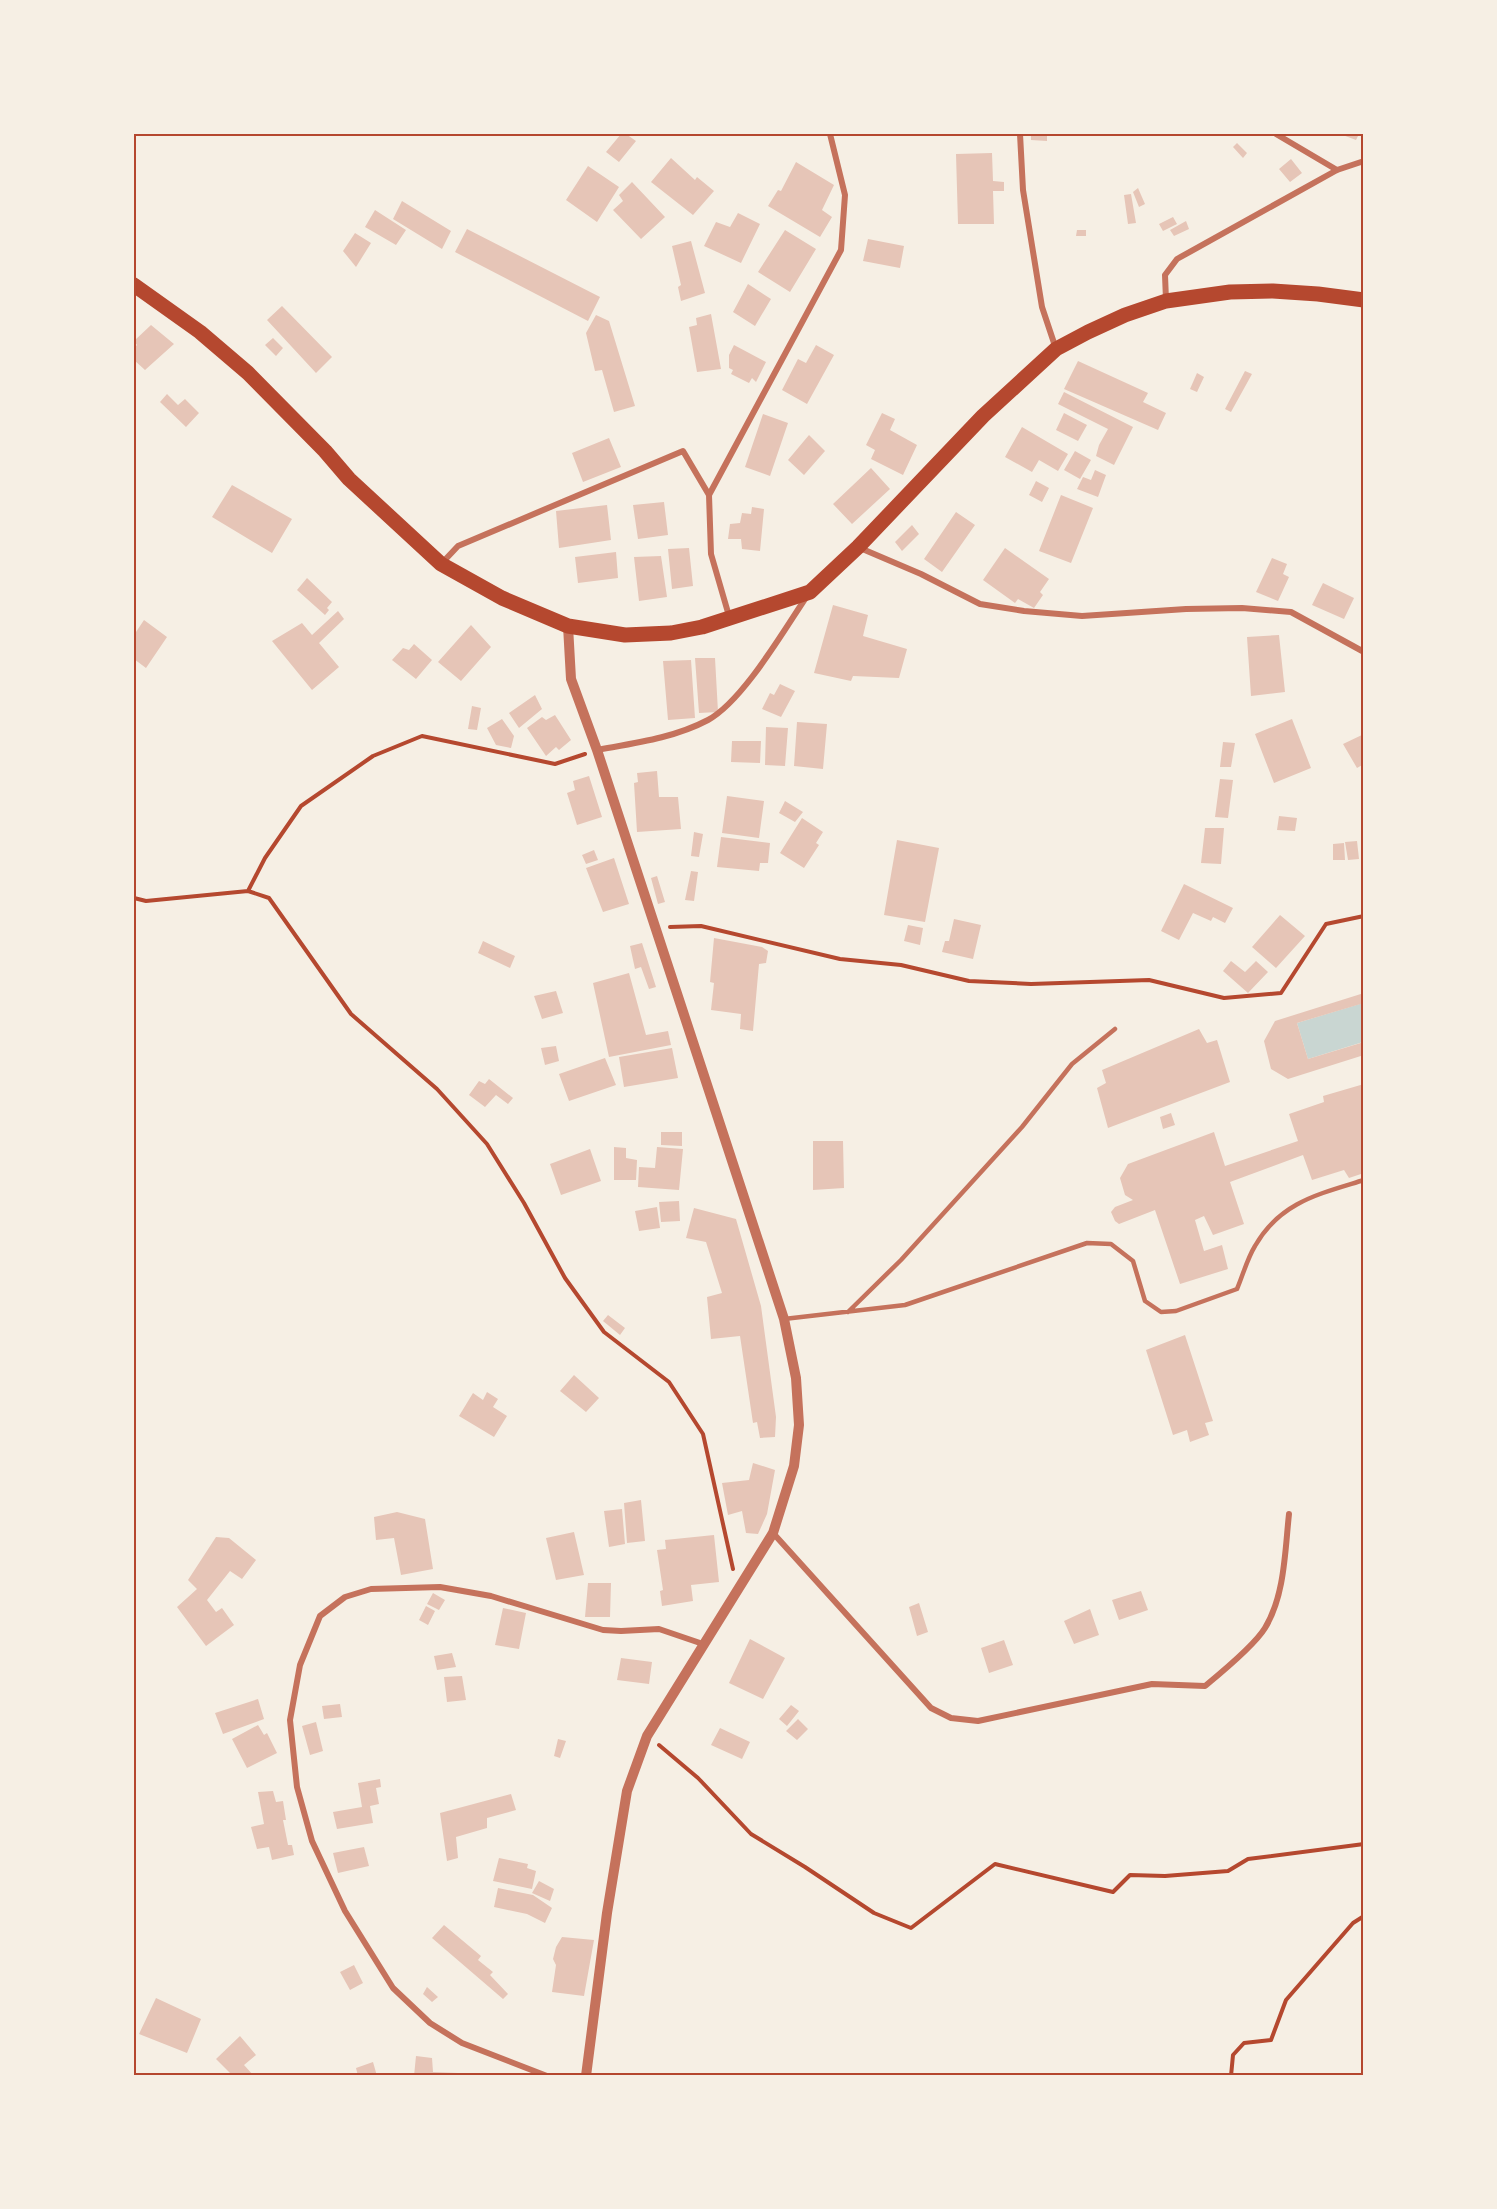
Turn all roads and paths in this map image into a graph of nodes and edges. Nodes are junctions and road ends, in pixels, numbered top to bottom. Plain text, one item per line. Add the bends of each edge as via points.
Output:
1 (830, 134) edge
2 (1020, 134) edge
3 (1276, 134) edge
4 (1364, 161) edge
5 (1337, 170) junction
6 (134, 285) edge
7 (1364, 300) edge
8 (1166, 301) junction
9 (1056, 350) junction
10 (709, 495) junction
11 (858, 547) junction
12 (441, 564) junction
13 (810, 592) junction
14 (730, 620) junction
15 (568, 626) junction
16 (1364, 652) edge
17 (597, 750) junction
18 (248, 891) junction
19 (134, 898) edge
20 (1364, 916) edge
21 (654, 927) junction
22 (1115, 1029) dead end
23 (1364, 1180) edge
24 (848, 1312) junction
25 (784, 1319) junction
26 (1288, 1514) dead end
27 (772, 1533) junction
28 (738, 1591) junction
29 (704, 1644) junction
30 (647, 1736) junction
31 (1364, 1844) edge
32 (1364, 1916) edge
33 (547, 2076) edge
34 (586, 2076) edge
35 (1231, 2076) edge

1 - 10 street via 844,195 841,250
2 - 9 street via 1023,190 1042,307
3 - 5 street
4 - 5 street
5 - 8 street via 1177,259 1165,275
6 - 12 main road via 234,361 325,450 349,479
7 - 8 main road via 1273,291 1230,292
8 - 9 main road via 1125,315
9 - 11 main road via 983,416
10 - 12 street via 684,451 458,546
10 - 14 street via 711,554
11 - 13 main road
11 - 16 street via 980,604 1082,616 1186,609 1291,612
12 - 15 main road via 502,598
13 - 14 main road
13 - 17 street via 733,702 708,720 665,737
14 - 15 main road via 642,636
15 - 17 street via 571,679
17 - 18 path via 555,764 422,736 373,756 301,806 265,858
17 - 21 street
18 - 19 path via 146,901
18 - 28 path via 269,897 351,1014 437,1089 487,1144 565,1278 604,1332 669,1382 703,1434
20 - 21 path via 1326,924 1281,993 1224,998 1149,980 1031,984 969,981 901,965 840,959 701,926
21 - 25 street
22 - 24 lane via 1072,1065 1022,1127
23 - 24 lane via 1308,1197 1280,1214 1255,1245 1237,1289 1176,1311 1161,1312 1145,1301 1133,1262 1111,1244 1088,1243 905,1305
24 - 25 lane
25 - 27 street via 796,1378 799,1425 794,1466
26 - 27 street via 1277,1600 1265,1628 1204,1686 1152,1684 978,1721 951,1718 932,1708
27 - 28 street
28 - 29 street
29 - 30 street
29 - 33 street via 659,1629 603,1630 491,1596 440,1587 370,1589 345,1597 320,1616 300,1665 290,1720 297,1787 312,1841 345,1911 393,1988 430,2023 462,2043
30 - 31 path via 698,1778 751,1834 874,1913 911,1928 995,1864 1113,1892 1130,1875 1228,1871 1248,1859
30 - 34 street via 627,1791
32 - 35 path via 1353,1923 1286,2000 1271,2040 1244,2043 1233,2055

